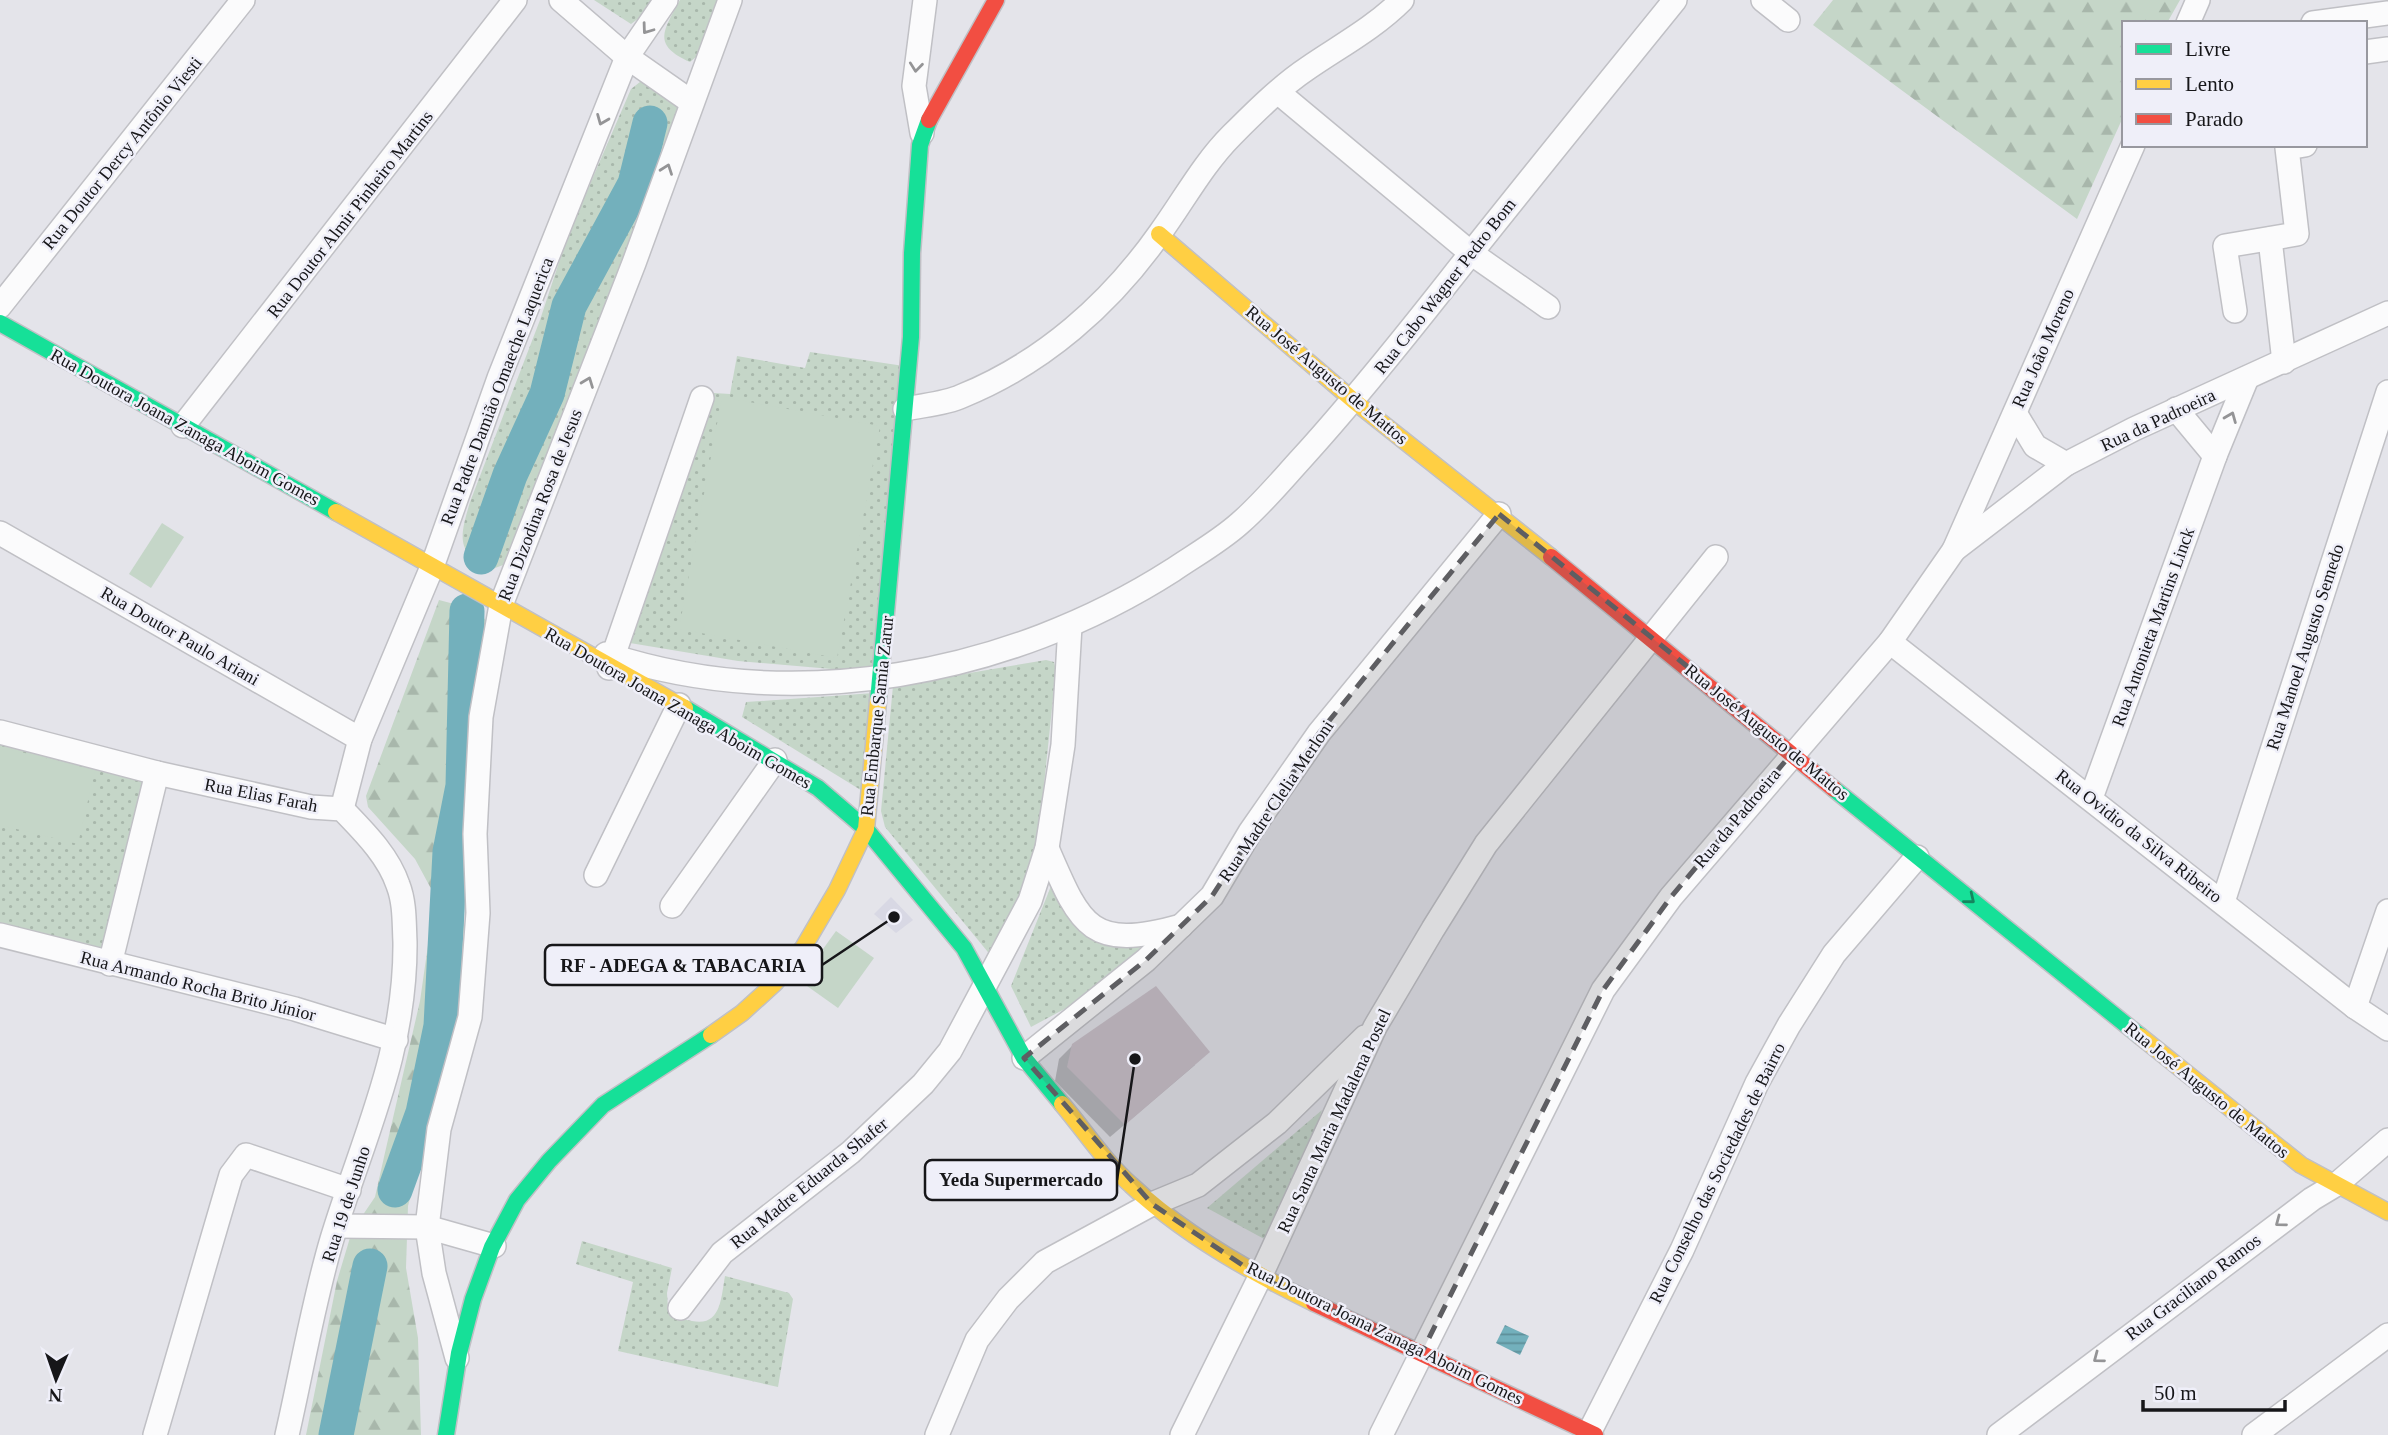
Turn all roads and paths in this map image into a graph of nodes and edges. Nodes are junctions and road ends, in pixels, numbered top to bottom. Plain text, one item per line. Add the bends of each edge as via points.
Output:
1 (243, 0) edge
2 (515, 0) edge
3 (561, 0) edge
4 (666, 0) edge
5 (730, 0) edge
6 (925, 0) edge
7 (996, 0) edge
8 (1402, 0) edge
9 (1675, 0) edge
10 (1763, 0) edge
11 (2198, 0) edge
12 (2388, 13) edge
13 (1788, 20) dead end
14 (2189, 21) edge
15 (2328, 21) edge
16 (2388, 49) edge
17 (2367, 52) edge
18 (627, 57) junction
19 (1279, 93) junction
20 (690, 101) junction
21 (921, 139) junction
22 (2132, 147) edge
23 (2293, 147) edge
24 (1159, 234) junction
25 (2270, 239) junction
26 (1471, 253) junction
27 (0, 306) edge
28 (1549, 307) dead end
29 (2235, 311) dead end
30 (2388, 313) edge
31 (0, 323) edge
32 (2284, 362) junction
33 (2247, 378) junction
34 (2388, 392) edge
35 (702, 398) dead end
36 (1354, 401) junction
37 (905, 409) junction
38 (2176, 409) junction
39 (2015, 412) junction
40 (183, 426) junction
41 (2215, 457) junction
42 (2066, 464) junction
43 (1499, 514) junction
44 (0, 533) edge
45 (1954, 550) junction
46 (1716, 557) dead end
47 (432, 567) junction
48 (500, 605) junction
49 (1070, 626) junction
50 (1651, 637) junction
51 (557, 638) joint
52 (1891, 642) junction
53 (611, 662) junction
54 (882, 677) junction
55 (679, 705) junction
56 (0, 732) edge
57 (360, 738) junction
58 (1793, 752) junction
59 (775, 760) junction
60 (157, 773) junction
61 (2091, 798) junction
62 (342, 809) junction
63 (866, 829) junction
64 (1047, 848) junction
65 (1917, 857) junction
66 (596, 875) dead end
67 (2223, 902) junction
68 (672, 906) dead end
69 (2388, 911) edge
70 (1184, 926) junction
71 (0, 936) edge
72 (110, 964) junction
73 (405, 974) joint
74 (985, 986) junction
75 (2355, 1007) junction
76 (1375, 1027) junction
77 (2388, 1029) edge
78 (396, 1040) junction
79 (1024, 1058) junction
80 (2388, 1140) edge
81 (2337, 1184) junction
82 (349, 1190) junction
83 (1152, 1204) junction
84 (2388, 1212) edge
85 (337, 1226) junction
86 (427, 1227) junction
87 (494, 1246) junction
88 (1260, 1277) junction
89 (680, 1308) dead end
90 (2388, 1335) edge
91 (1422, 1352) junction
92 (459, 1362) junction
93 (1591, 1434) edge
94 (155, 1435) edge
95 (287, 1435) edge
96 (446, 1435) edge
97 (937, 1435) edge
98 (1182, 1435) edge
99 (1381, 1435) edge
100 (1999, 1435) edge
101 (2254, 1435) edge

1 - 27 street, Rua Doutor Dercy Antônio Viesti
2 - 40 street, Rua Doutor Almir Pinheiro Martins
3 - 18 street
4 -> 18 street, Rua Padre Damião Omaeche Laquerica
5 - 20 street, Rua Dizodina Rosa de Jesus
6 -> 21 street via 914,86
7 - 21 street
8 - 19 street
9 - 26 street, Rua Cabo Wagner Pedro Bom
10 - 13 street
11 - 14 street
12 - 15 street
16 - 17 street
18 - 20 street
18 -> 47 street, Rua Padre Damião Omaeche Laquerica via 499,378
19 - 24 street via 1230,137
19 - 26 street
48 -> 20 street, Rua Dizodina Rosa de Jesus via 634,263
21 - 37 street, Rua Embarque Samia Zarur
22 - 39 street, Rua João Moreno
23 - 25 street via 2287,148 2297,233
24 - 36 street, Rua José Augusto de Mattos
24 - 37 street via 1104,303 1059,340 960,397
25 - 29 street via 2225,246
25 - 32 street
26 - 28 street
26 - 36 street, Rua Cabo Wagner Pedro Bom
30 - 32 street, Rua da Padroeira
31 - 40 street, Rua Doutora Joana Zanaga Aboim Gomes
32 - 33 street, Rua da Padroeira
33 - 38 street, Rua da Padroeira
41 -> 33 street, Rua Antonieta Martins Linck
34 - 67 street, Rua Manoel Augusto Semedo
35 - 53 street
36 - 43 street, Rua José Augusto de Mattos
36 - 49 street, Rua Cabo Wagner Pedro Bom via 1238,525 1116,605
37 - 54 street, Rua Embarque Samia Zarur
38 - 41 street
38 - 42 street, Rua da Padroeira
39 - 42 street via 2035,446
39 - 45 street, Rua João Moreno
40 - 47 street, Rua Doutora Joana Zanaga Aboim Gomes
41 - 61 street, Rua Antonieta Martins Linck
42 - 45 street, Rua da Padroeira
43 - 50 street, Rua José Augusto de Mattos
43 - 70 street, Rua Madre Clelia Merloni via 1319,733 1250,832 1212,897
44 - 57 street, Rua Doutor Paulo Ariani
45 - 52 street, Rua da Padroeira
46 - 50 street, Rua Santa Maria Madalena Postel
47 - 48 street, Rua Doutora Joana Zanaga Aboim Gomes
47 - 57 street, Rua Padre Damião Omaeche Laquerica
48 - 51 street, Rua Doutora Joana Zanaga Aboim Gomes
48 - 86 street, Rua Dizodina Rosa de Jesus via 481,717 475,834 478,913 470,1017 439,1129
49 - 54 street, Rua Cabo Wagner Pedro Bom via 1012,649
49 - 64 street, Rua Madre Eduarda Shafer via 1063,745
50 - 58 street, Rua José Augusto de Mattos
50 - 76 street, Rua Santa Maria Madalena Postel via 1486,844
51 - 53 street, Rua Cabo Wagner Pedro Bom
52 - 58 street, Rua da Padroeira
52 - 61 street, Rua Ovidio da Silva Ribeiro
53 - 54 street, Rua Cabo Wagner Pedro Bom via 788,683
53 - 55 street, Rua Doutora Joana Zanaga Aboim Gomes
54 - 63 street, Rua Embarque Samia Zarur
55 - 59 street, Rua Doutora Joana Zanaga Aboim Gomes
55 - 66 street
56 - 60 street, Rua Elias Farah
57 - 62 street, Rua Padre Damião Omaeche Laquerica
58 - 65 street, Rua José Augusto de Mattos
58 - 91 street, Rua da Padroeira via 1671,897 1603,990
59 - 63 street, Rua Doutora Joana Zanaga Aboim Gomes via 818,788
59 - 68 street
60 - 62 street, Rua Elias Farah via 311,807
60 - 72 street
61 - 67 street, Rua Ovidio da Silva Ribeiro
62 - 73 street, Rua Elias Farah via 372,841 398,885
63 - 74 street, Rua Doutora Joana Zanaga Aboim Gomes via 964,948
63 - 87 street, Rua Embarque Samia Zarur via 812,934 775,983 709,1037 626,1087 593,1113 534,1177
64 - 70 street via 1070,903 1089,924 1115,937 1143,937
64 - 74 street, Rua Madre Eduarda Shafer via 1030,901
65 -> 81 street, Rua José Augusto de Mattos via 2301,1165
65 - 93 street, Rua Conselho das Sociedades de Bairro via 1834,954 1789,1025 1757,1083 1682,1250
67 - 75 street, Rua Ovidio da Silva Ribeiro
69 - 75 street
70 - 79 street, Rua Madre Clelia Merloni
71 - 72 street, Rua Armando Rocha Brito Júnior
72 - 78 street, Rua Armando Rocha Brito Júnior via 295,1009
73 - 78 street, Rua 19 de Junho
74 - 79 street, Rua Doutora Joana Zanaga Aboim Gomes
74 - 89 street, Rua Madre Eduarda Shafer via 950,1051 923,1084 851,1152 722,1253
75 - 77 street, Rua Ovidio da Silva Ribeiro
76 - 83 street via 1240,1154 1198,1185
76 - 88 street, Rua Santa Maria Madalena Postel
78 - 82 street, Rua 19 de Junho via 382,1098
79 - 83 street, Rua Doutora Joana Zanaga Aboim Gomes via 1128,1183
80 - 81 street, Rua Graciliano Ramos
81 - 84 street, Rua José Augusto de Mattos
81 -> 100 street, Rua Graciliano Ramos
82 - 85 street, Rua 19 de Junho
82 - 94 street via 246,1155 230,1175
83 - 88 street, Rua Doutora Joana Zanaga Aboim Gomes
83 - 97 street via 1045,1262 1008,1299 977,1340
85 - 86 street
85 - 95 street, Rua 19 de Junho
86 - 87 street
86 - 92 street, Rua Dizodina Rosa de Jesus via 434,1273
87 - 92 street, Rua Embarque Samia Zarur via 473,1296
88 - 91 street, Rua Doutora Joana Zanaga Aboim Gomes
88 - 98 street, Rua Santa Maria Madalena Postel
90 - 101 street
91 - 93 street, Rua Doutora Joana Zanaga Aboim Gomes
91 - 99 street, Rua da Padroeira
92 - 96 street, Rua Embarque Samia Zarur

